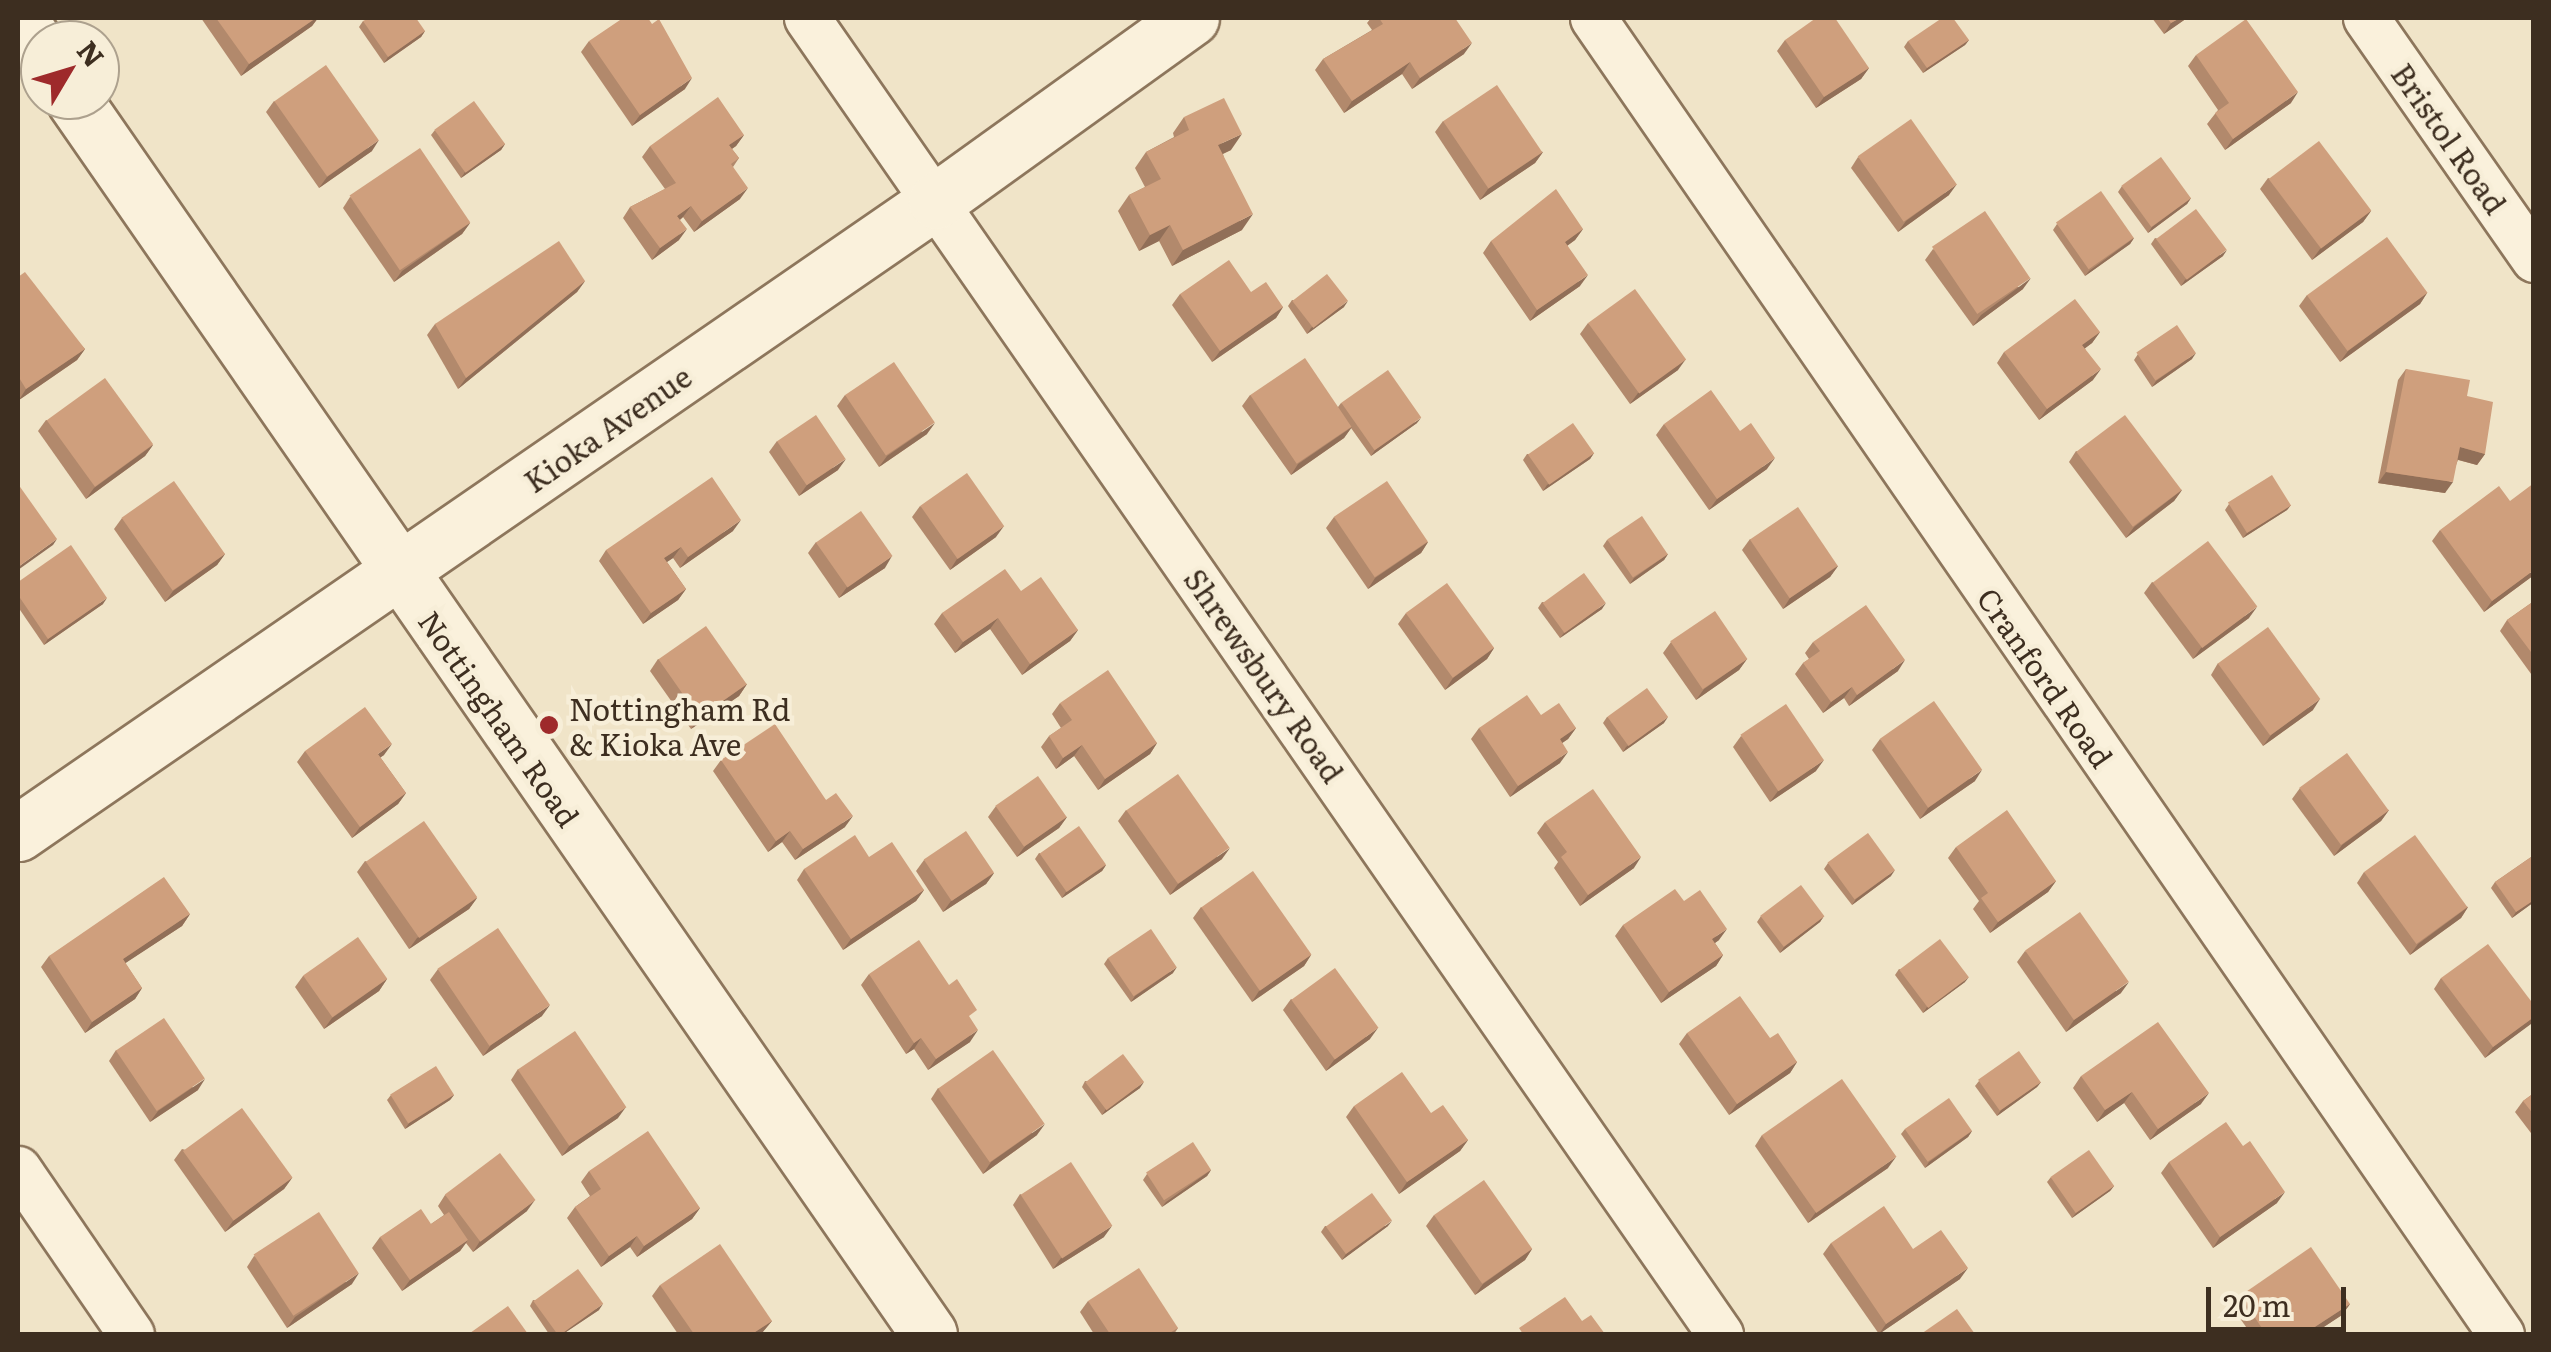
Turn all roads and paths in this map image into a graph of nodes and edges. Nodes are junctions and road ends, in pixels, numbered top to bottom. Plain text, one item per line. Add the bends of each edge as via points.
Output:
1 (807, 18) edge
2 (1191, 18) edge
3 (1593, 18) edge
4 (2366, 18) edge
5 (88, 120) edge
6 (936, 201) junction
7 (2534, 259) edge
8 (398, 572) junction
9 (18, 833) edge
10 (18, 1170) edge
11 (131, 1334) edge
12 (929, 1334) edge
13 (1720, 1334) edge
14 (2501, 1334) edge

1 - 6 street, Shrewsbury Road
2 - 6 street, Kioka Avenue
3 - 14 street, Cranford Road
4 - 7 street, Bristol Road
5 - 8 street, Nottingham Road
6 - 8 street, Kioka Avenue
6 - 13 street, Shrewsbury Road
8 - 9 street, Kioka Avenue
8 - 12 street, Nottingham Road
10 - 11 street

